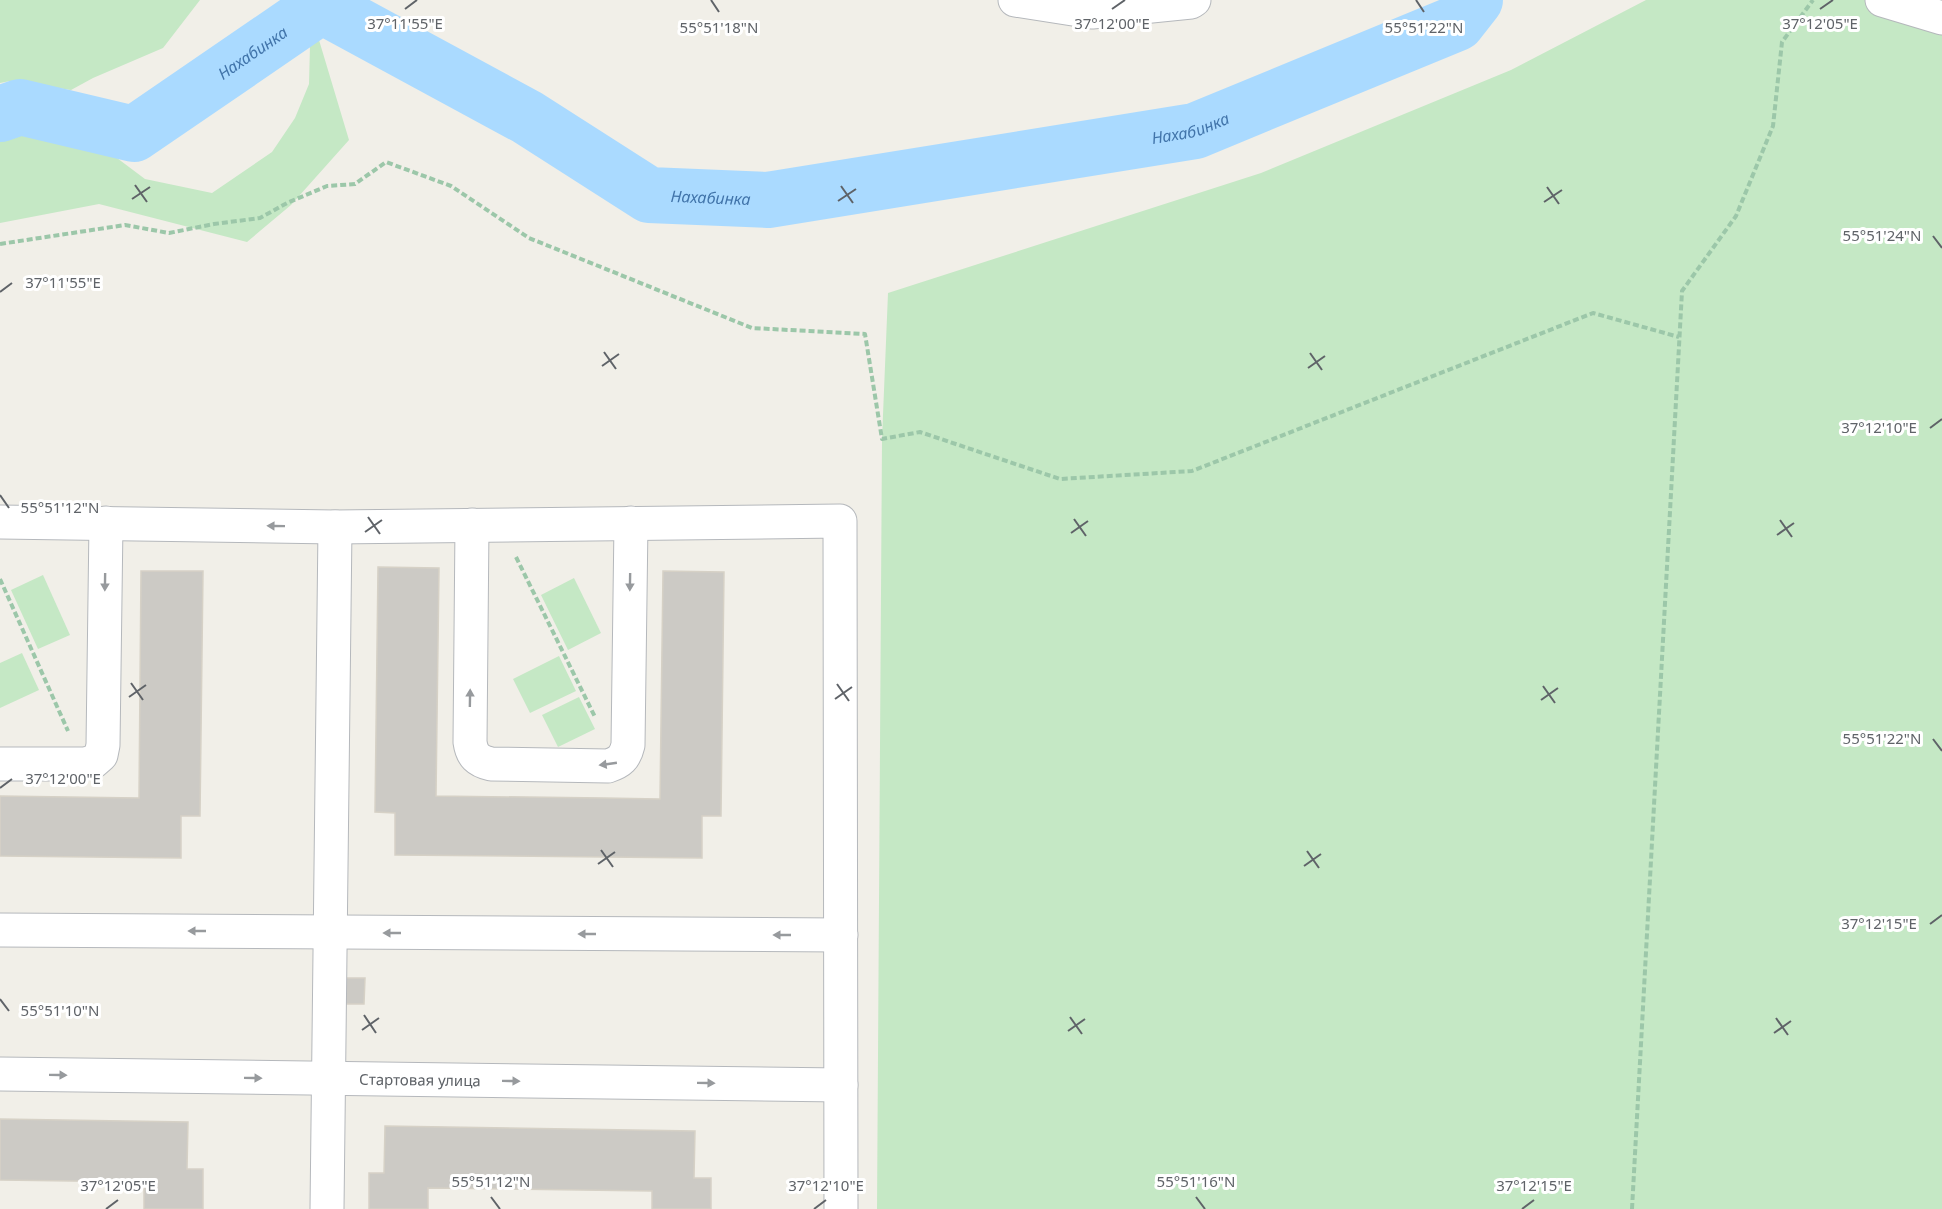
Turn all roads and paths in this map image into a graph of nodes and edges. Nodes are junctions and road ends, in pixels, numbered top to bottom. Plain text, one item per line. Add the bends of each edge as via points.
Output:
1 (1015, 0) edge
2 (1194, 0) edge
3 (1813, 0) edge
4 (1882, 0) edge
5 (1942, 18) edge
6 (0, 244) edge
7 (1679, 337) junction
8 (0, 522) edge
9 (106, 523) junction
10 (631, 524) junction
11 (472, 525) junction
12 (334, 527) junction
13 (515, 556) dead end
14 (0, 579) edge
15 (617, 763) junction
16 (0, 764) edge
17 (84, 764) junction
18 (0, 930) edge
19 (330, 932) junction
20 (841, 935) junction
21 (0, 1074) edge
22 (328, 1078) junction
23 (841, 1085) junction
24 (327, 1209) edge
25 (841, 1209) edge
26 (1632, 1209) edge

1 - 2 street via 1092,12
3 - 7 path via 1782,42 1773,126 1736,216 1682,291
4 - 5 street
6 - 7 path via 125,225 169,233 260,219 327,186 355,184 386,162 451,186 529,238 752,328 865,334 882,439 920,432 1060,479 1192,471 1593,313
7 - 26 path
8 - 9 street
12 -> 9 street
9 -> 17 street via 103,745 101,755
10 - 11 street
10 -> 15 street via 628,746 626,756
10 - 20 street via 840,521
11 - 12 street
15 -> 11 street via 491,764 480,762 472,752
12 - 19 street
13 - 15 path
14 - 17 path
16 - 17 street
19 -> 18 street
20 -> 19 street
19 - 22 street
20 - 23 street
21 -> 22 street, Стартовая улица
22 -> 23 street, Стартовая улица
22 - 24 street
23 - 25 street

